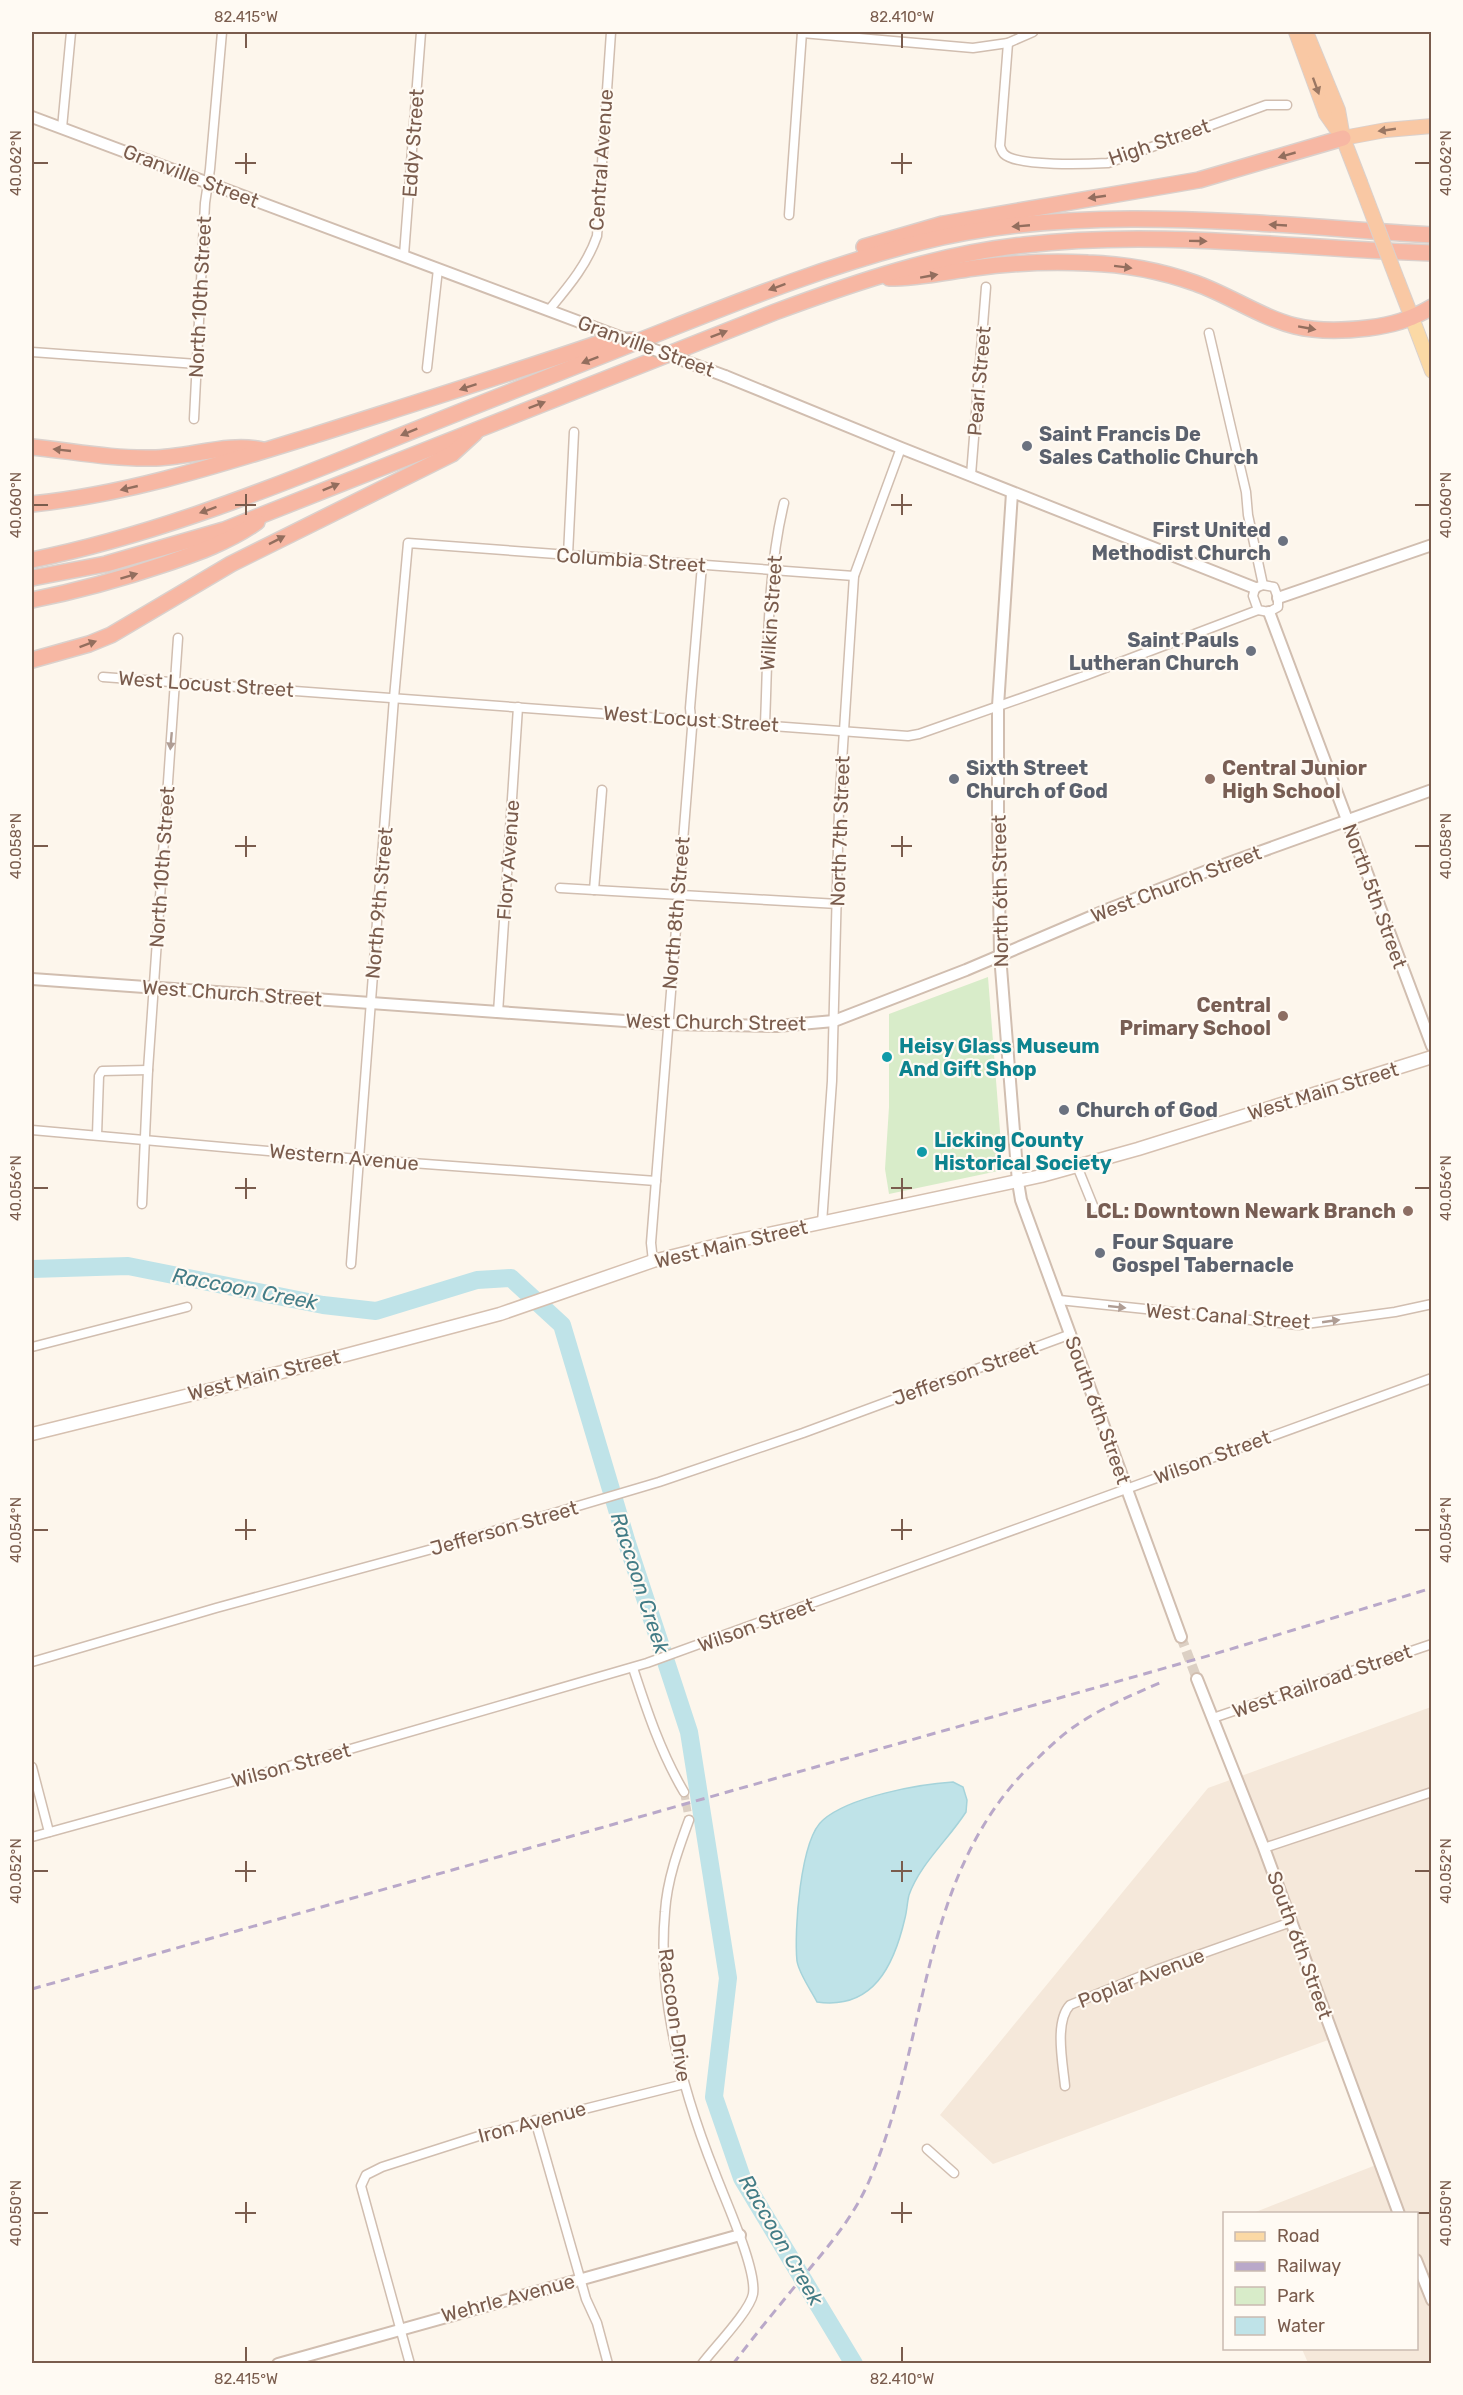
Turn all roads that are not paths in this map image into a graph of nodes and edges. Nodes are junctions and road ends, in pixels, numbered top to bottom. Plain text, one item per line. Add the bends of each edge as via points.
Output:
1 (71, 32) edge
2 (222, 32) edge
3 (421, 32) edge
4 (611, 32) edge
5 (802, 32) edge
6 (1034, 32) edge
7 (1296, 32) edge
8 (1306, 32) edge
9 (1008, 44) junction
10 (1287, 105) dead end
11 (32, 117) edge
12 (1431, 126) edge
13 (62, 128) junction
14 (1343, 138) junction
15 (207, 183) junction
16 (789, 215) dead end
17 (1431, 235) edge
18 (1431, 253) edge
19 (404, 255) junction
20 (832, 267) junction
21 (438, 269) junction
22 (870, 279) junction
23 (986, 286) dead end
24 (1431, 307) edge
25 (549, 310) junction
26 (1413, 318) junction
27 (1209, 333) dead end
28 (645, 339) junction
29 (32, 352) edge
30 (197, 364) junction
31 (427, 368) dead end
32 (1431, 371) edge
33 (194, 419) dead end
34 (482, 426) junction
35 (574, 432) dead end
36 (32, 447) edge
37 (901, 448) junction
38 (266, 450) junction
39 (970, 475) junction
40 (1012, 493) junction
41 (784, 503) dead end
42 (32, 504) edge
43 (276, 509) junction
44 (408, 543) joint
45 (1431, 545) edge
46 (568, 555) junction
47 (32, 560) edge
48 (702, 565) junction
49 (774, 571) junction
50 (854, 576) junction
51 (32, 578) edge
52 (1259, 586) junction
53 (1278, 598) junction
54 (32, 600) edge
55 (1258, 610) junction
56 (1269, 612) junction
57 (178, 638) dead end
58 (32, 660) edge
59 (103, 677) dead end
60 (176, 682) junction
61 (394, 698) junction
62 (998, 706) junction
63 (518, 707) junction
64 (691, 720) junction
65 (765, 724) junction
66 (844, 730) junction
67 (602, 790) dead end
68 (1431, 790) edge
69 (1347, 820) junction
70 (560, 888) dead end
71 (594, 890) junction
72 (677, 894) junction
73 (838, 904) junction
74 (1000, 956) junction
75 (32, 979) edge
76 (155, 988) junction
77 (371, 1003) junction
78 (498, 1013) junction
79 (834, 1021) junction
80 (667, 1024) junction
81 (1431, 1046) edge
82 (1431, 1057) edge
83 (148, 1070) junction
84 (32, 1130) edge
85 (97, 1135) junction
86 (145, 1138) junction
87 (358, 1159) junction
88 (1077, 1166) junction
89 (656, 1180) junction
90 (1018, 1182) junction
91 (142, 1204) dead end
92 (1094, 1208) dead end
93 (822, 1223) junction
94 (653, 1261) junction
95 (351, 1264) dead end
96 (1059, 1300) junction
97 (1431, 1304) edge
98 (187, 1307) dead end
99 (1071, 1334) junction
100 (32, 1347) edge
101 (1431, 1378) edge
102 (32, 1434) edge
103 (1126, 1488) junction
104 (1181, 1637) tunnel mouth
105 (1431, 1644) edge
106 (32, 1662) edge
107 (633, 1668) junction
108 (1197, 1679) tunnel mouth
109 (1213, 1718) junction
110 (32, 1767) edge
111 (684, 1792) tunnel mouth
112 (1431, 1792) edge
113 (689, 1820) tunnel mouth
114 (49, 1832) junction
115 (32, 1837) edge
116 (1264, 1848) junction
117 (1291, 1922) junction
118 (684, 2084) junction
119 (1065, 2086) dead end
120 (536, 2120) junction
121 (927, 2149) dead end
122 (954, 2173) dead end
123 (1398, 2212) edge
124 (740, 2235) junction
125 (1418, 2265) edge
126 (580, 2278) junction
127 (1431, 2300) edge
128 (401, 2328) junction
129 (278, 2364) edge
130 (410, 2364) edge
131 (608, 2364) edge
132 (702, 2364) edge

1 - 13 street
2 - 15 street, North 10th Street
3 - 19 street, Eddy Street
4 - 25 street, Central Avenue via 597,236 574,279
5 - 9 street via 973,48
5 - 16 street
6 - 9 street
7 -> 14 highway via 1326,114
8 - 14 highway via 1338,110
9 - 10 street, High Street via 1000,146 1002,154 1009,157 1041,163 1108,163 1266,105
11 - 13 street, Granville Street
12 -> 14 highway
13 - 15 street, Granville Street
14 -> 20 highway via 1199,180 943,224 856,250
14 - 26 highway, bridge
15 - 19 street, Granville Street
15 - 30 street, North 10th Street
17 -> 20 highway via 1216,221 1063,222 923,241
22 -> 18 highway via 978,251 1069,241 1248,242
19 - 21 street, Granville Street
20 -> 28 highway
21 - 25 street, Granville Street
21 - 31 street
22 -> 26 highway via 919,278 1021,263 1089,263 1171,276 1294,326 1342,331
34 -> 22 highway
23 - 39 street, Pearl Street
24 - 26 highway
25 - 37 street, Granville Street, bridge
26 - 32 main road
27 - 52 street via 1246,492
28 -> 38 highway via 605,341
28 -> 47 highway via 179,521
29 - 30 street
30 - 33 street, North 10th Street
43 -> 34 highway
58 -> 34 highway via 111,635 231,564 452,454
35 - 46 street
38 -> 36 highway via 245,446 180,457 119,458
37 - 39 street, Granville Street
37 - 50 street, North 7th Street
38 -> 42 highway via 137,486
39 - 40 street, Granville Street
40 - 52 street, Granville Street
40 - 62 street, North 6th Street
41 - 49 street, Wilkin Street
43 - 51 highway via 224,530 116,561
54 -> 43 highway via 90,587 193,554 238,536
44 - 46 street, Columbia Street
44 - 61 street, North 9th Street
45 - 53 street
46 - 48 street, Columbia Street
48 - 49 street, Columbia Street
48 - 64 street, North 8th Street
49 - 50 street, Columbia Street
49 - 65 street, Wilkin Street
50 - 66 street, North 7th Street
52 - 53 street via 1274,587
52 - 55 street via 1253,596
53 - 56 street via 1278,607
55 - 56 street
55 - 62 street, West Locust Street
56 - 69 street, North 5th Street
57 - 60 street, North 10th Street
59 - 60 street, West Locust Street
60 - 61 street, West Locust Street
60 -> 76 street, North 10th Street
61 - 63 street, West Locust Street
61 - 77 street, North 9th Street
62 - 66 street, West Locust Street via 908,736
62 - 74 street, North 6th Street
63 - 64 street, West Locust Street
63 - 78 street, Flory Avenue
64 - 65 street, West Locust Street
64 - 72 street, North 8th Street
65 - 66 street, West Locust Street
66 - 73 street, North 7th Street
67 - 71 street
68 - 69 street, West Church Street
69 - 74 street, West Church Street via 1212,868
69 - 81 street, North 5th Street
70 - 71 street
71 - 72 street
72 - 73 street
72 - 80 street, North 8th Street
73 - 79 street, North 7th Street
74 - 79 street, West Church Street
74 - 90 street, North 6th Street
75 - 76 street, West Church Street
76 - 77 street, West Church Street
76 - 83 street, North 10th Street
77 - 78 street, West Church Street
77 - 87 street, North 9th Street
78 - 80 street, West Church Street
79 - 80 street, West Church Street via 777,1026
79 - 93 street, North 7th Street
80 - 89 street, North 8th Street
82 - 88 main road, West Main Street
83 - 85 street via 102,1071
83 - 86 street, North 10th Street
84 - 85 street, Western Avenue
85 - 86 street, Western Avenue
86 - 87 street, Western Avenue
86 - 91 street, North 10th Street
87 - 89 street, Western Avenue
87 - 95 street, North 9th Street
88 - 90 main road, West Main Street
88 - 92 street
89 - 94 street, North 8th Street
90 - 93 main road, West Main Street
90 - 96 street, South 6th Street via 1021,1200
93 - 94 main road, West Main Street
94 - 102 main road, West Main Street via 500,1314
96 -> 97 street, West Canal Street via 1298,1325
96 - 99 street, South 6th Street
98 - 100 street
99 - 103 street, South 6th Street
99 - 106 street, Jefferson Street via 803,1433 582,1506
101 - 103 street, Wilson Street
103 - 104 street, South 6th Street
103 - 107 street, Wilson Street
105 - 109 street, West Railroad Street
107 - 111 street via 649,1719
107 - 114 street, Wilson Street
108 - 109 street, South 6th Street
109 - 116 street, South 6th Street
110 - 114 street
112 - 116 street
113 - 118 street, Raccoon Drive via 670,1878 664,1938 670,2006
114 - 115 street, Wilson Street
116 - 117 street, South 6th Street
117 - 119 street, Poplar Avenue via 1070,2005 1064,2011 1061,2028
117 - 123 street, South 6th Street
118 - 120 street, Iron Avenue
118 - 124 street, Raccoon Drive
120 - 126 street
120 - 128 street, Iron Avenue via 366,2175 362,2186
121 - 122 street
124 - 126 street, Wehrle Avenue
124 - 132 street, Raccoon Drive via 751,2274 751,2299
125 - 127 street
126 - 128 street, Wehrle Avenue
126 - 131 street
128 - 129 street, Wehrle Avenue
128 - 130 street

